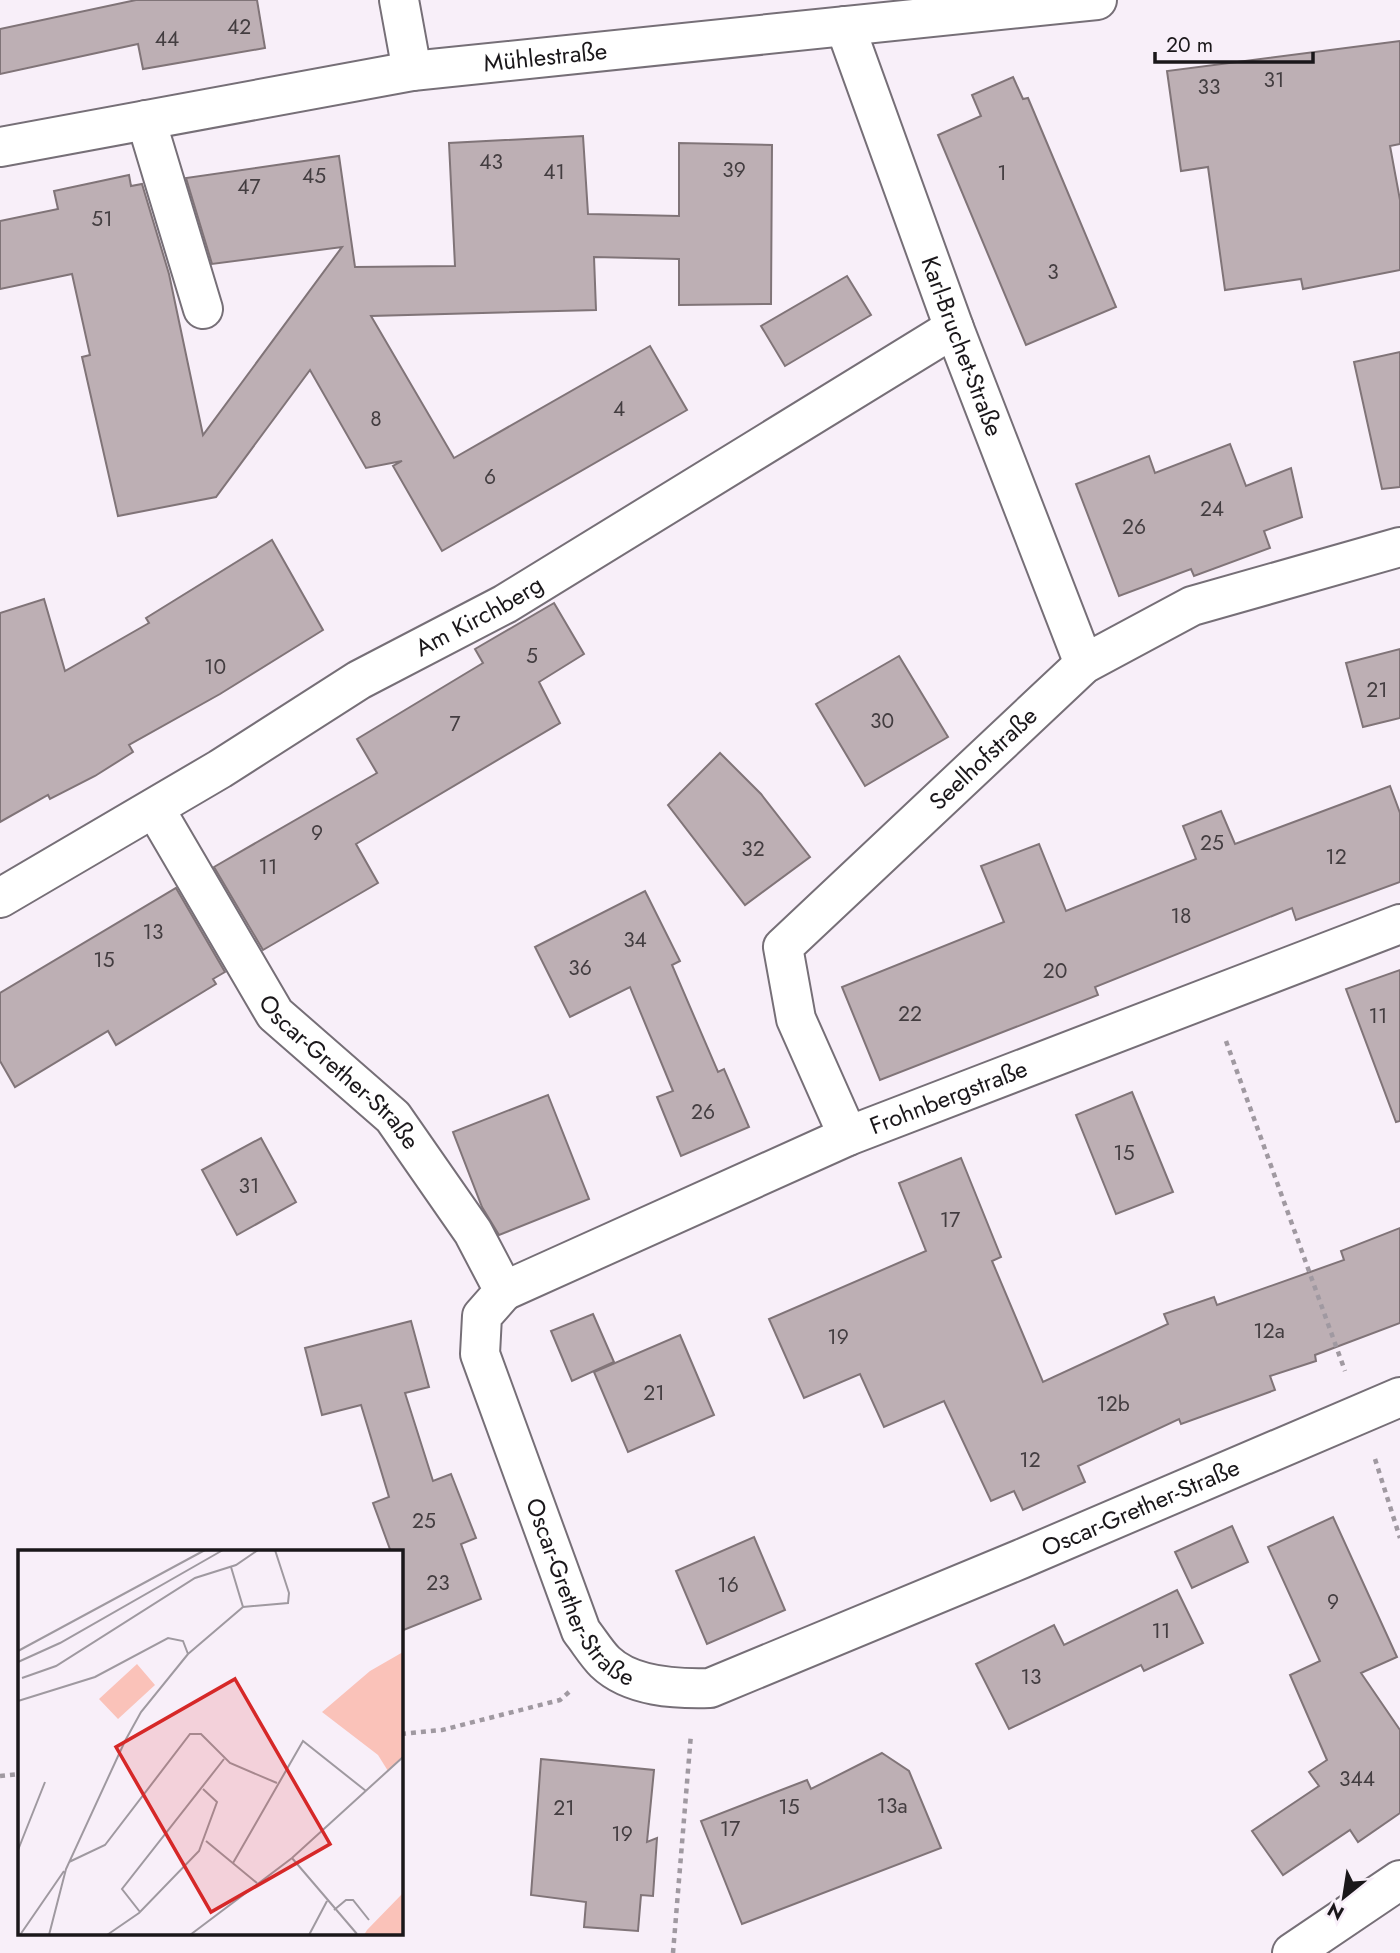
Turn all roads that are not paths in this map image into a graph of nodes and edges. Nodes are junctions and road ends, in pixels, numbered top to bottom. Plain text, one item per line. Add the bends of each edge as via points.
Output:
1 (399, 0) edge
2 (1091, 0) edge
3 (845, 26) junction
4 (412, 71) junction
5 (146, 120) junction
6 (0, 148) edge
7 (203, 309) dead end
8 (954, 328) junction
9 (1400, 547) edge
10 (1084, 664) junction
11 (155, 808) junction
12 (0, 898) edge
13 (1400, 924) edge
14 (848, 1136) junction
15 (504, 1291) junction
16 (1400, 1396) edge
17 (1400, 1880) edge
18 (1292, 1953) edge

1 - 4 street
2 - 3 street, Mühlestraße
3 - 4 street, Mühlestraße
3 - 8 street, Karl-Bruchet-Straße
4 - 5 street, Mühlestraße
5 - 6 street, Mühlestraße
5 - 7 street
8 - 10 street, Karl-Bruchet-Straße
8 - 11 street, Am Kirchberg via 505,604 359,680
9 - 10 street, Seelhofstraße via 1192,606
10 - 14 street, Seelhofstraße via 783,947 796,1019
11 - 12 street, Am Kirchberg
11 - 15 street, Oscar-Grether-Straße via 275,1014 393,1117 473,1231
13 - 14 street, Frohnbergstraße
14 - 15 street, Frohnbergstraße
15 - 16 street, Oscar-Grether-Straße via 482,1316 480,1354 581,1631 605,1662 622,1675 676,1689 710,1688
17 - 18 street

